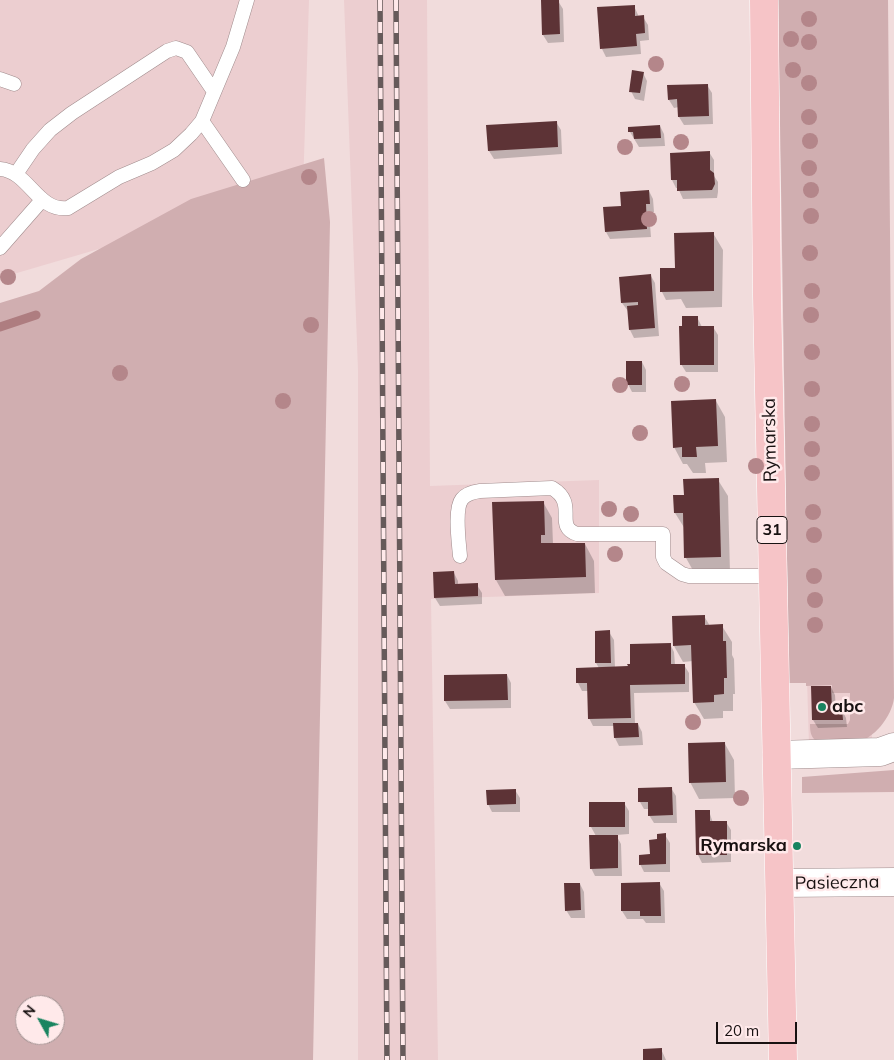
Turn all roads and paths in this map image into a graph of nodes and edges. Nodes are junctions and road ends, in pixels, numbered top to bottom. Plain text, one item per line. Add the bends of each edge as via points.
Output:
1 (247, 0) edge
2 (764, 0) edge
3 (0, 79) edge
4 (14, 84) dead end
5 (213, 90) junction
6 (202, 121) junction
7 (0, 169) edge
8 (16, 174) junction
9 (243, 180) dead end
10 (42, 200) junction
11 (0, 248) edge
12 (460, 556) dead end
13 (773, 576) junction
14 (894, 747) edge
15 (777, 755) junction
16 (894, 882) edge
17 (780, 883) junction
18 (783, 1060) edge

1 - 5 lane via 233,47
2 - 13 main road, Rymarska / 31
3 - 4 lane
5 - 6 lane
5 - 8 lane via 187,52 176,48 168,51 50,130
6 - 9 lane
6 - 10 lane via 174,150 119,177 68,208 52,208
7 - 8 lane
8 - 10 lane
10 - 11 lane
12 - 13 lane via 458,510 461,500 468,494 552,488 561,493 566,502 566,525 570,532 663,534 666,563 673,570 689,576
13 - 15 main road, Rymarska / 31
14 - 15 street via 880,752
15 - 17 main road, Rymarska / 31
16 - 17 street, Pasieczna
17 - 18 main road, Rymarska / 31

